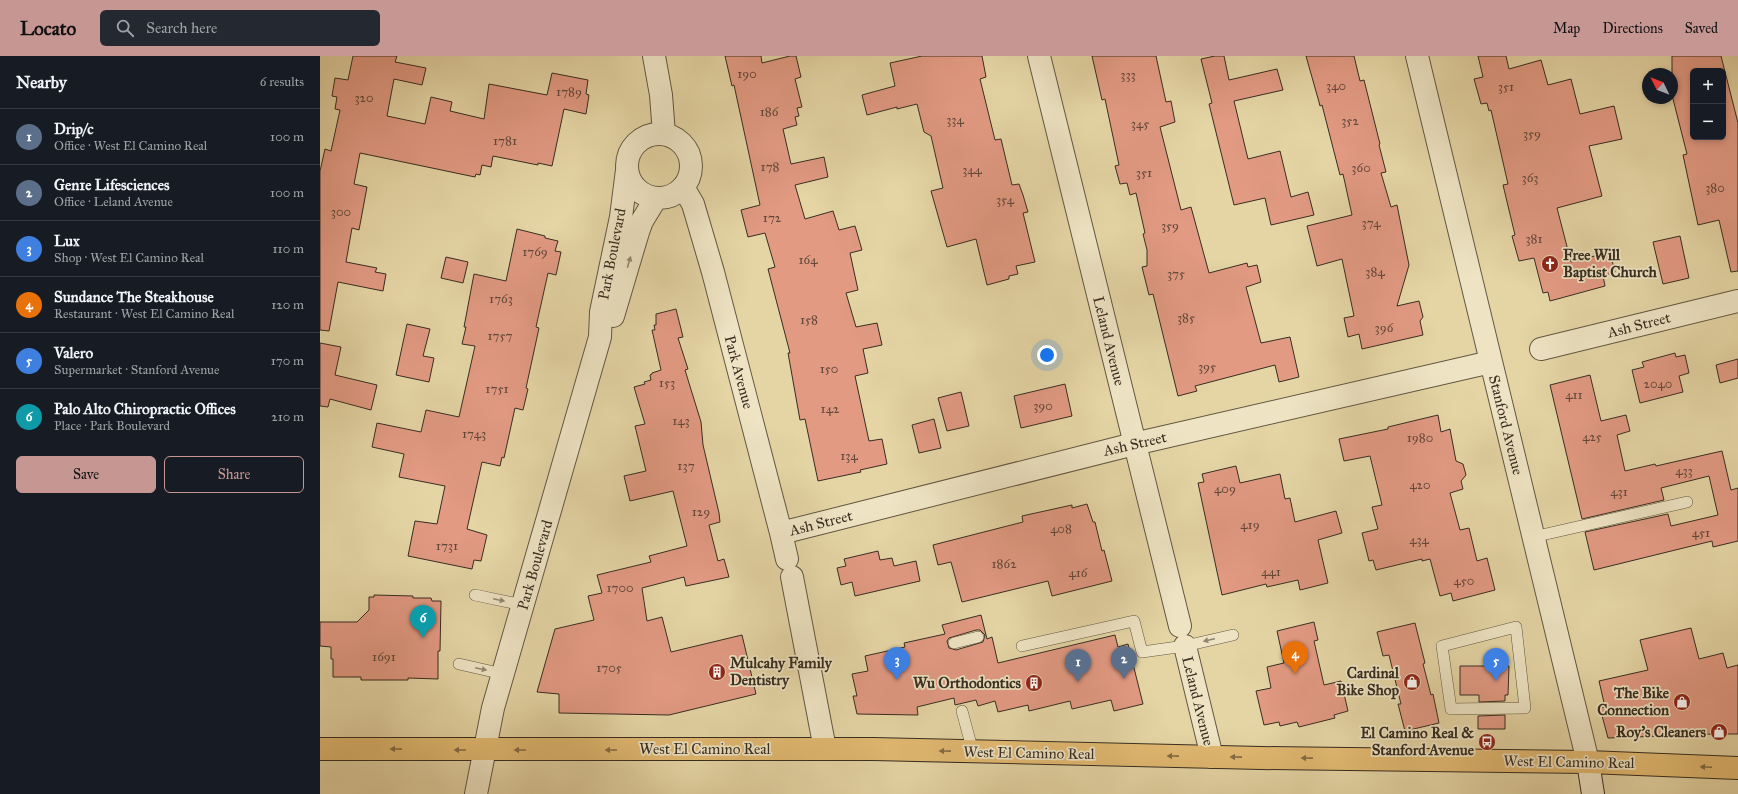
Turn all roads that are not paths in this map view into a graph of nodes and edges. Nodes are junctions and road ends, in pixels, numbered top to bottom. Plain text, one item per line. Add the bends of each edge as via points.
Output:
1 (654, 56) edge
2 (1039, 56) edge
3 (1417, 56) edge
4 (664, 134) junction
5 (627, 170) junction
6 (683, 187) junction
7 (656, 198) junction
8 (1738, 301) edge
9 (600, 337) junction
10 (1541, 349) dead end
11 (1490, 362) junction
12 (1134, 444) junction
13 (1686, 502) dead end
14 (781, 533) junction
15 (1533, 537) junction
16 (476, 595) dead end
17 (523, 605) junction
18 (1234, 635) dead end
19 (1182, 636) junction
20 (978, 637) dead end
21 (954, 643) dead end
22 (1022, 646) dead end
23 (1442, 646) joint
24 (459, 664) dead end
25 (504, 674) junction
26 (962, 711) dead end
27 (320, 748) edge
28 (485, 750) junction
29 (825, 750) junction
30 (973, 752) junction
31 (1212, 756) junction
32 (1588, 762) junction
33 (1738, 768) edge
34 (476, 794) edge
35 (1593, 794) edge

1 - 4 street
2 - 12 street, Leland Avenue
3 - 11 street, Stanford Avenue
4 - 5 street, Park Boulevard via 654,134 636,143 630,151
4 - 6 street via 681,143 690,159 691,168
5 - 7 street, Park Boulevard via 636,189
5 - 9 street, Park Boulevard via 621,217 601,312
6 - 7 street via 666,197
6 - 14 street, Park Avenue via 693,204 713,272
9 -> 7 street, Park Boulevard via 614,316 638,232
8 - 10 street, Ash Street
9 - 17 street, Park Boulevard
11 - 12 street, Ash Street
11 - 15 street, Stanford Avenue
12 - 14 street, Ash Street
12 - 19 street, Leland Avenue
13 - 15 lane
14 - 29 street, Park Avenue
15 - 32 street, Stanford Avenue
16 -> 17 lane
17 - 25 street, Park Boulevard
18 -> 19 lane
19 - 22 lane via 1142,652 1134,621
19 - 31 street, Leland Avenue
20 - 21 lane
23 - 23 lane via 1450,710 1525,708 1516,627
24 -> 25 lane
25 - 28 street, Park Boulevard via 493,708
26 - 30 lane
28 -> 27 main road, West El Camino Real
29 -> 28 main road, West El Camino Real
28 - 34 street, Park Boulevard
30 -> 29 main road, West El Camino Real
31 -> 30 main road, West El Camino Real
32 -> 31 main road, West El Camino Real
33 -> 32 main road, West El Camino Real
32 - 35 street, Stanford Avenue

